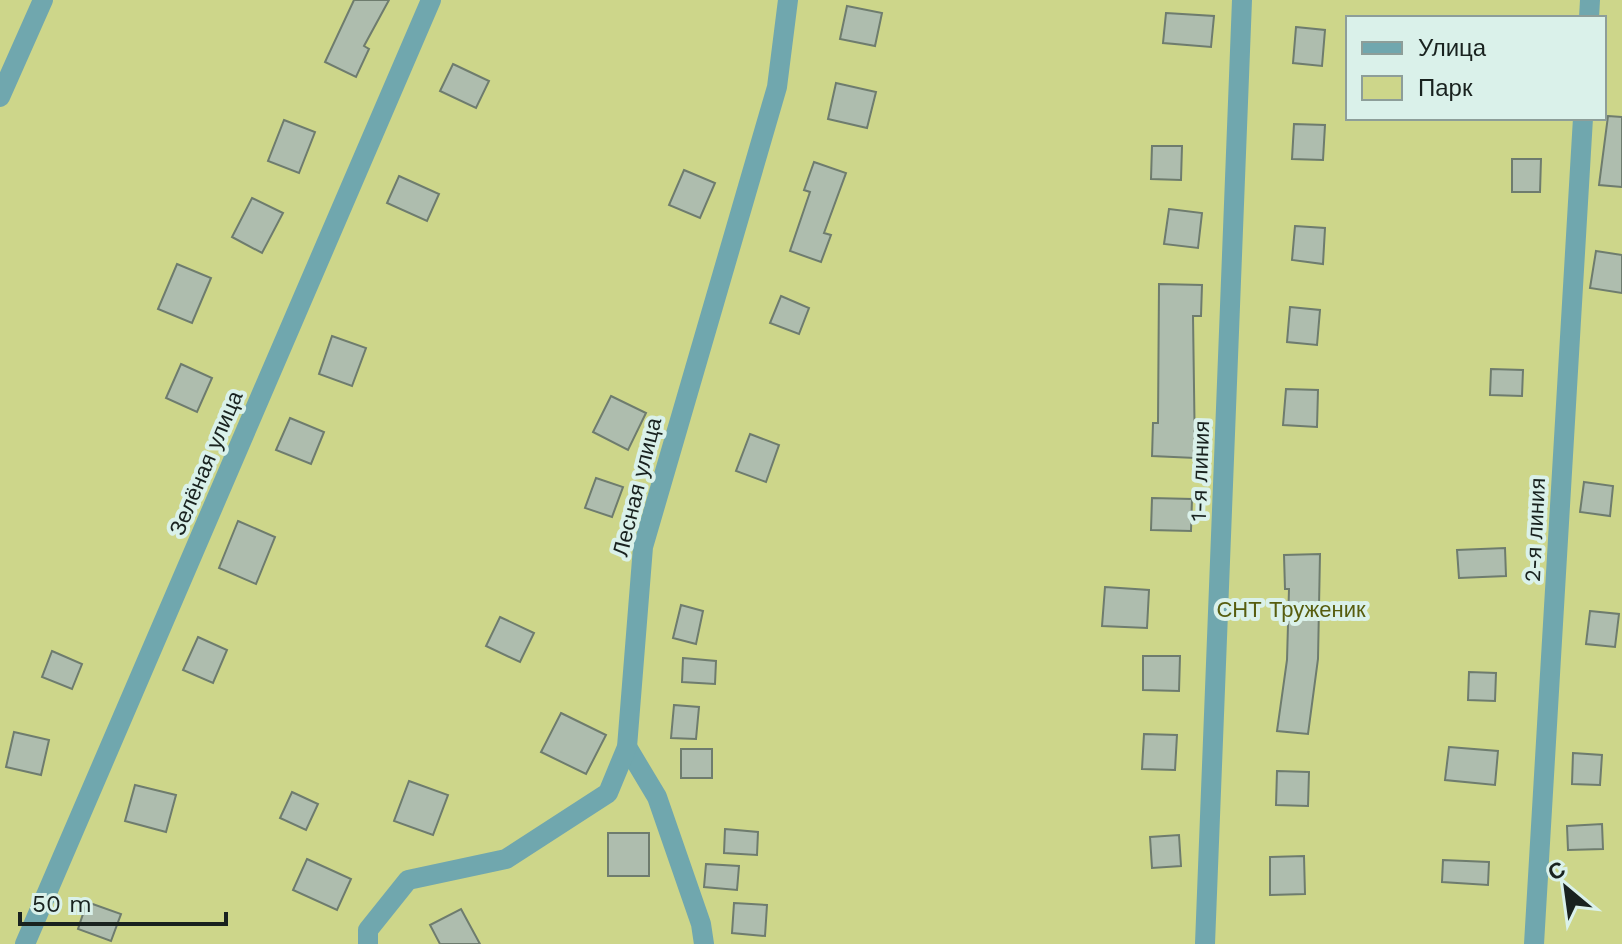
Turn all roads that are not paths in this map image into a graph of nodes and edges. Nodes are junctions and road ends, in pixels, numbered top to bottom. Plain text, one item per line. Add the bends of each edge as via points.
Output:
1 (43, 0) edge
2 (431, 0) edge
3 (788, 0) edge
4 (1242, 0) edge
5 (0, 97) edge
6 (1583, 120) edge
7 (627, 747) junction
8 (25, 944) edge
9 (368, 944) edge
10 (704, 944) edge
11 (1205, 944) edge
12 (1534, 944) edge

1 - 5 street
2 - 8 street, Зелёная улица
3 - 7 street, Лесная улица via 777,87 643,547
4 - 11 street, 1-я линия
6 - 12 street, 2-я линия
7 - 9 street, Лесная улица via 608,793 506,859 408,880 368,930
7 - 10 street via 657,797

